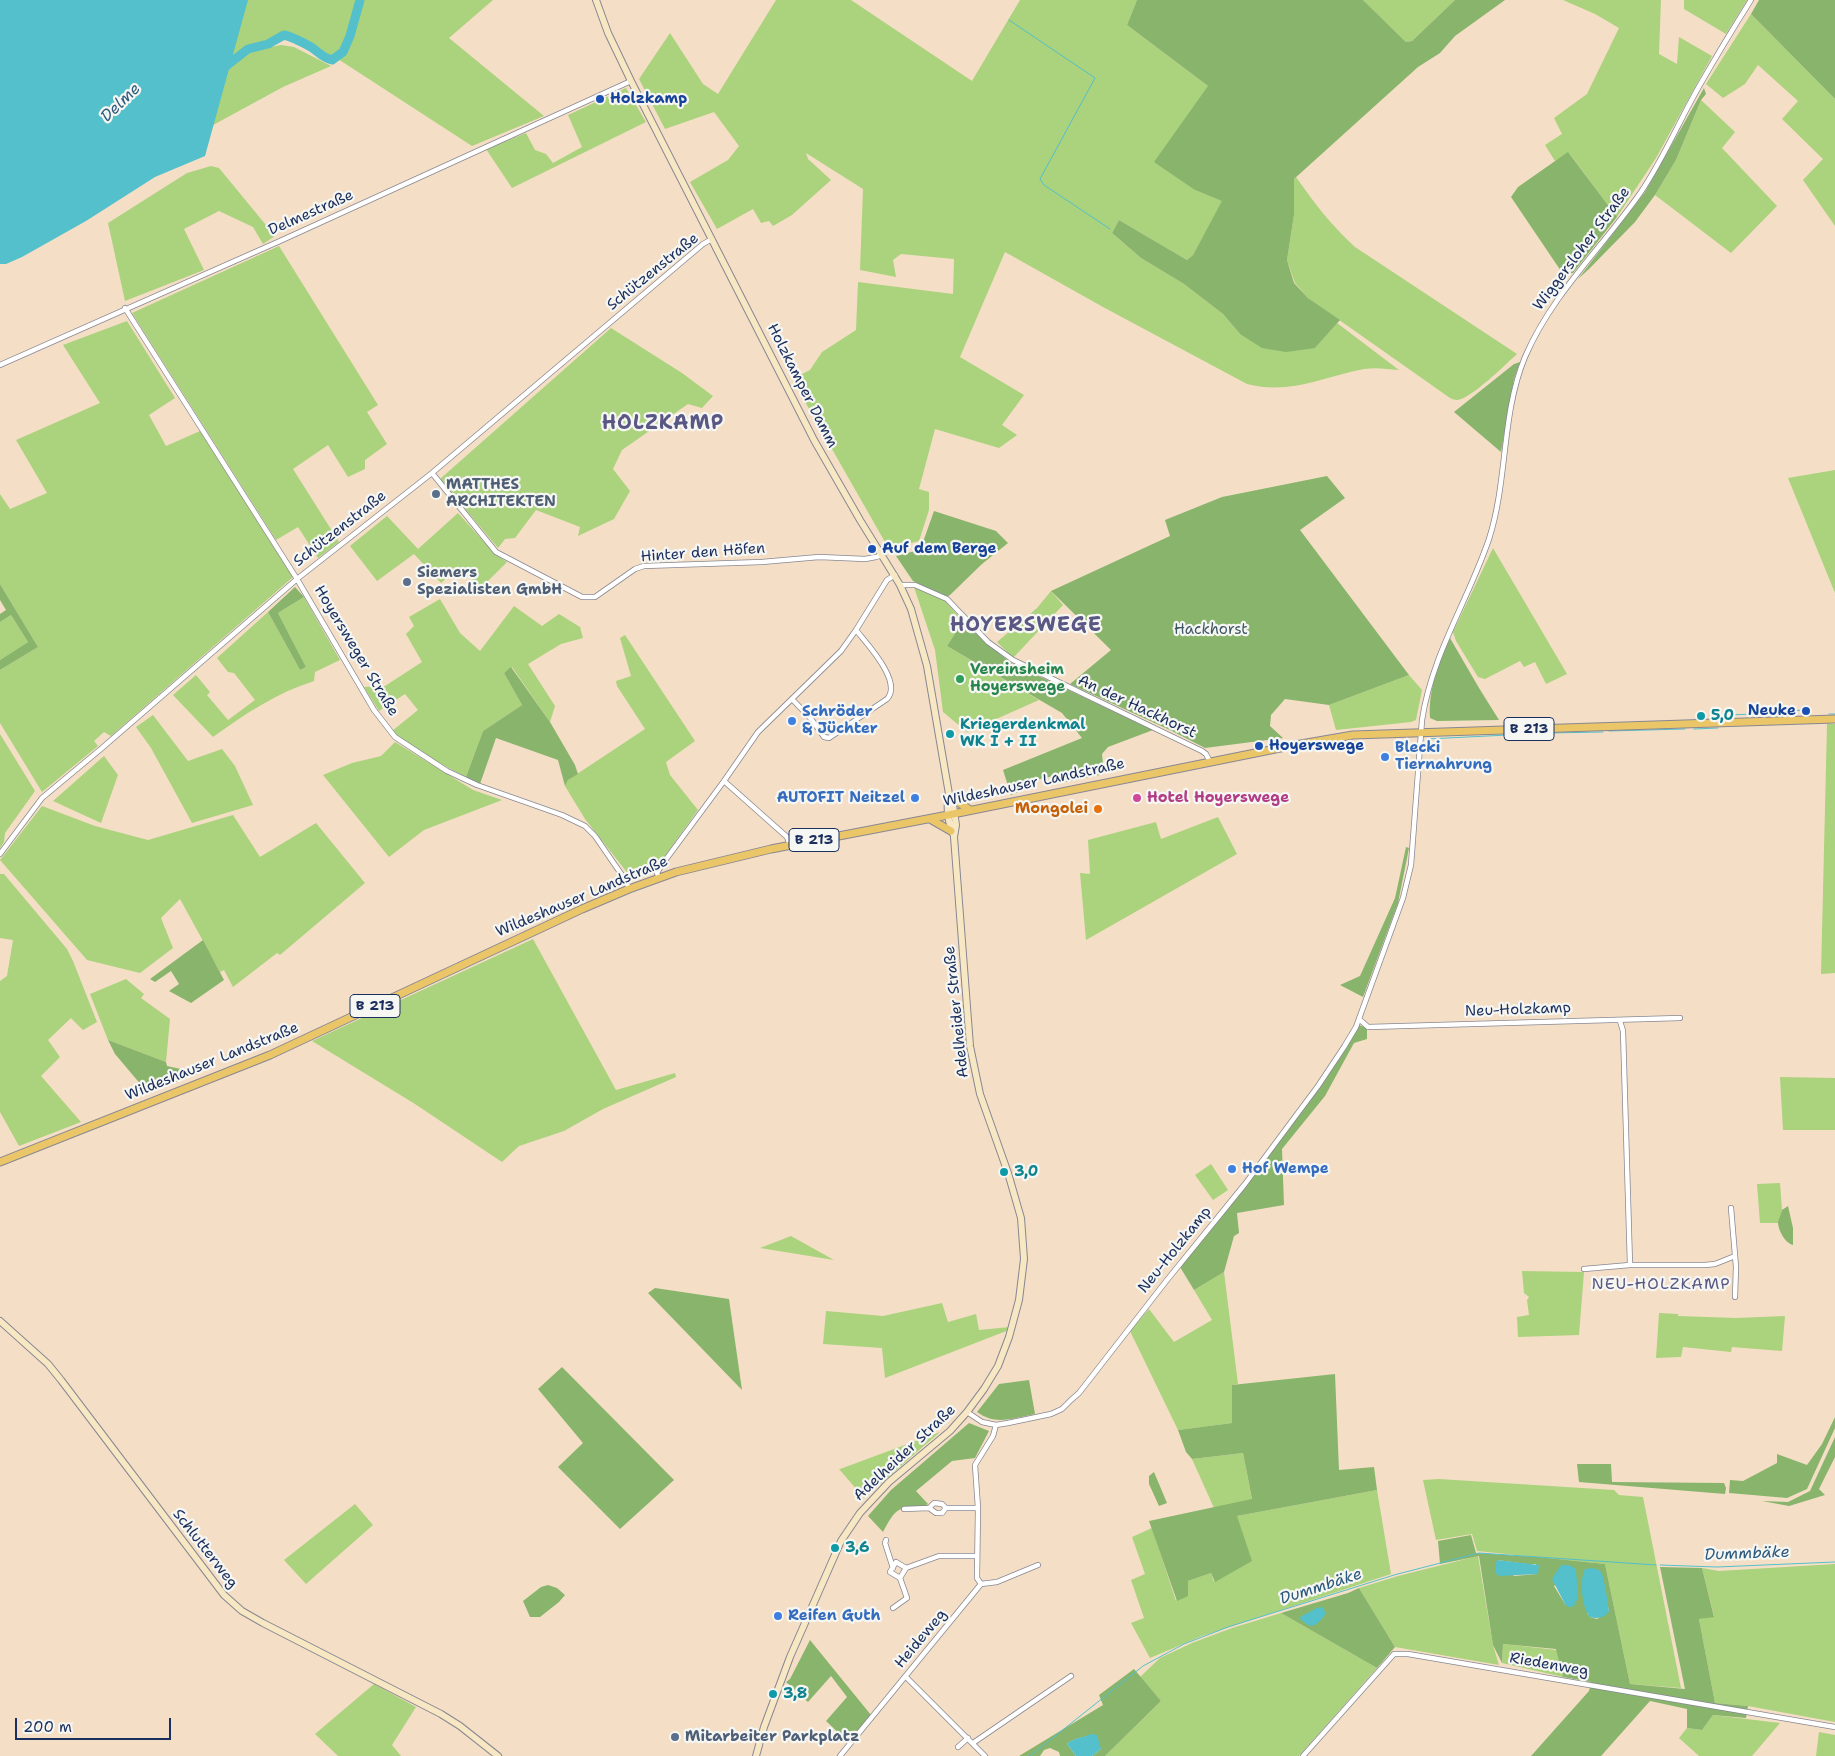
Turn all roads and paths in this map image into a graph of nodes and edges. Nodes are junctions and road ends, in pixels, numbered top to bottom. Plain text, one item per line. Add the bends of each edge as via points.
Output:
1 (596, 0) edge
2 (1751, 0) edge
3 (630, 81) junction
4 (712, 239) junction
5 (125, 308) junction
6 (0, 365) edge
7 (432, 473) junction
8 (882, 555) junction
9 (895, 575) junction
10 (298, 579) junction
11 (900, 585) junction
12 (856, 630) junction
13 (792, 699) junction
14 (1835, 719) edge
15 (1422, 732) junction
16 (1210, 762) junction
17 (724, 781) junction
18 (950, 796) junction
19 (970, 810) junction
20 (951, 814) junction
21 (930, 818) junction
22 (953, 834) junction
23 (790, 845) junction
24 (0, 854) edge
25 (659, 878) junction
26 (629, 889) junction
27 (1680, 1018) dead end
28 (1359, 1019) junction
29 (1620, 1021) junction
30 (0, 1162) edge
31 (1731, 1208) dead end
32 (1735, 1256) junction
33 (1630, 1265) junction
34 (1584, 1269) dead end
35 (1735, 1297) dead end
36 (0, 1321) edge
37 (967, 1412) junction
38 (996, 1424) junction
39 (929, 1508) junction
40 (946, 1508) junction
41 (978, 1508) junction
42 (904, 1509) dead end
43 (886, 1540) dead end
44 (977, 1556) junction
45 (1038, 1565) dead end
46 (893, 1568) junction
47 (906, 1568) junction
48 (900, 1578) junction
49 (981, 1584) junction
50 (893, 1608) dead end
51 (1071, 1676) dead end
52 (906, 1677) junction
53 (1835, 1727) edge
54 (968, 1738) junction
55 (973, 1743) junction
56 (958, 1748) dead end
57 (498, 1756) edge
58 (756, 1756) edge
59 (840, 1756) edge
60 (986, 1756) edge
61 (1303, 1756) edge

1 - 3 street, Holzkamper Damm
2 - 15 street, Wiggersloher Straße via 1700,83 1642,191 1567,286 1543,322 1525,359 1512,407 1499,498 1489,538 1433,671 1425,696
3 - 4 street, Holzkamper Damm
3 - 5 street, Delmestraße
4 - 7 street, Schützenstraße
4 - 8 street, Holzkamper Damm via 814,440
5 - 6 street, Delmestraße
5 - 10 street, Hoyersweger Straße
7 - 8 street, Hinter den Höfen via 496,552 582,598 595,597 644,566 819,557 865,559
7 - 10 street, Schützenstraße
8 - 9 street, Holzkamper Damm
9 - 11 street, Holzkamper Damm
9 - 12 street via 887,580
10 - 24 street, Schützenstraße via 42,798
10 - 26 street, Hoyersweger Straße via 374,710 395,737 470,782 576,820 595,836
11 - 16 street, An der Hackhorst via 915,585 947,599 988,642 1012,660 1206,754
11 - 18 street, Holzkamper Damm via 911,609 927,666
12 - 13 street via 841,651
12 - 13 street via 880,659 892,688 890,696 829,738 824,737
13 - 17 street via 758,732
14 - 15 main road, Wildeshauser Landstraße / B 213
15 - 16 main road, Wildeshauser Landstraße / B 213 via 1353,735
15 - 28 street, Neu-Holzkamp via 1411,865 1397,917
16 - 19 main road, Wildeshauser Landstraße / B 213
17 - 23 street via 787,837
17 - 25 street via 661,866 657,873
18 - 19 main road
18 - 20 street, Holzkamper Damm
19 - 20 main road, Wildeshauser Landstraße / B 213
20 - 21 main road, Wildeshauser Landstraße / B 213
20 - 22 street, Adelheider Straße
21 - 22 main road
21 - 23 main road, Wildeshauser Landstraße / B 213
22 - 37 street, Adelheider Straße via 970,1046 980,1094 1021,1218 1024,1259 1020,1300 1009,1337 998,1366
23 - 25 main road, Wildeshauser Landstraße / B 213
25 - 26 main road, Wildeshauser Landstraße / B 213
26 - 30 main road, Wildeshauser Landstraße / B 213 via 270,1055
27 - 29 street, Neu-Holzkamp
28 - 29 street, Neu-Holzkamp via 1368,1026
28 - 38 street, Neu-Holzkamp via 1344,1047 1278,1139 1079,1392 1062,1409 1051,1414
29 - 33 street via 1623,1031
31 - 32 street
32 - 33 street via 1705,1265
32 - 35 street
33 - 34 street
36 - 57 street, Schlutterweg via 48,1364 234,1605 441,1714
37 - 38 street, Neu-Holzkamp via 982,1422
37 - 58 street, Adelheider Straße via 950,1431 889,1482 860,1513 841,1540 790,1657
38 - 41 street via 993,1436 975,1465
39 - 40 street via 942,1504
39 - 40 street via 936,1513 942,1513
39 - 42 street
40 - 41 street
41 - 44 street
43 - 46 street
44 - 47 street via 939,1556
44 - 49 street via 977,1578
45 - 49 street via 997,1582
46 - 47 street via 896,1562
46 - 48 street via 890,1572
47 - 48 street
48 - 50 street via 907,1598
49 - 52 street, Heideweg
51 - 55 street
52 - 54 street
52 - 59 street, Heideweg
53 - 61 street, Riedenweg via 1394,1654
54 - 55 street
54 - 56 street
55 - 60 street

